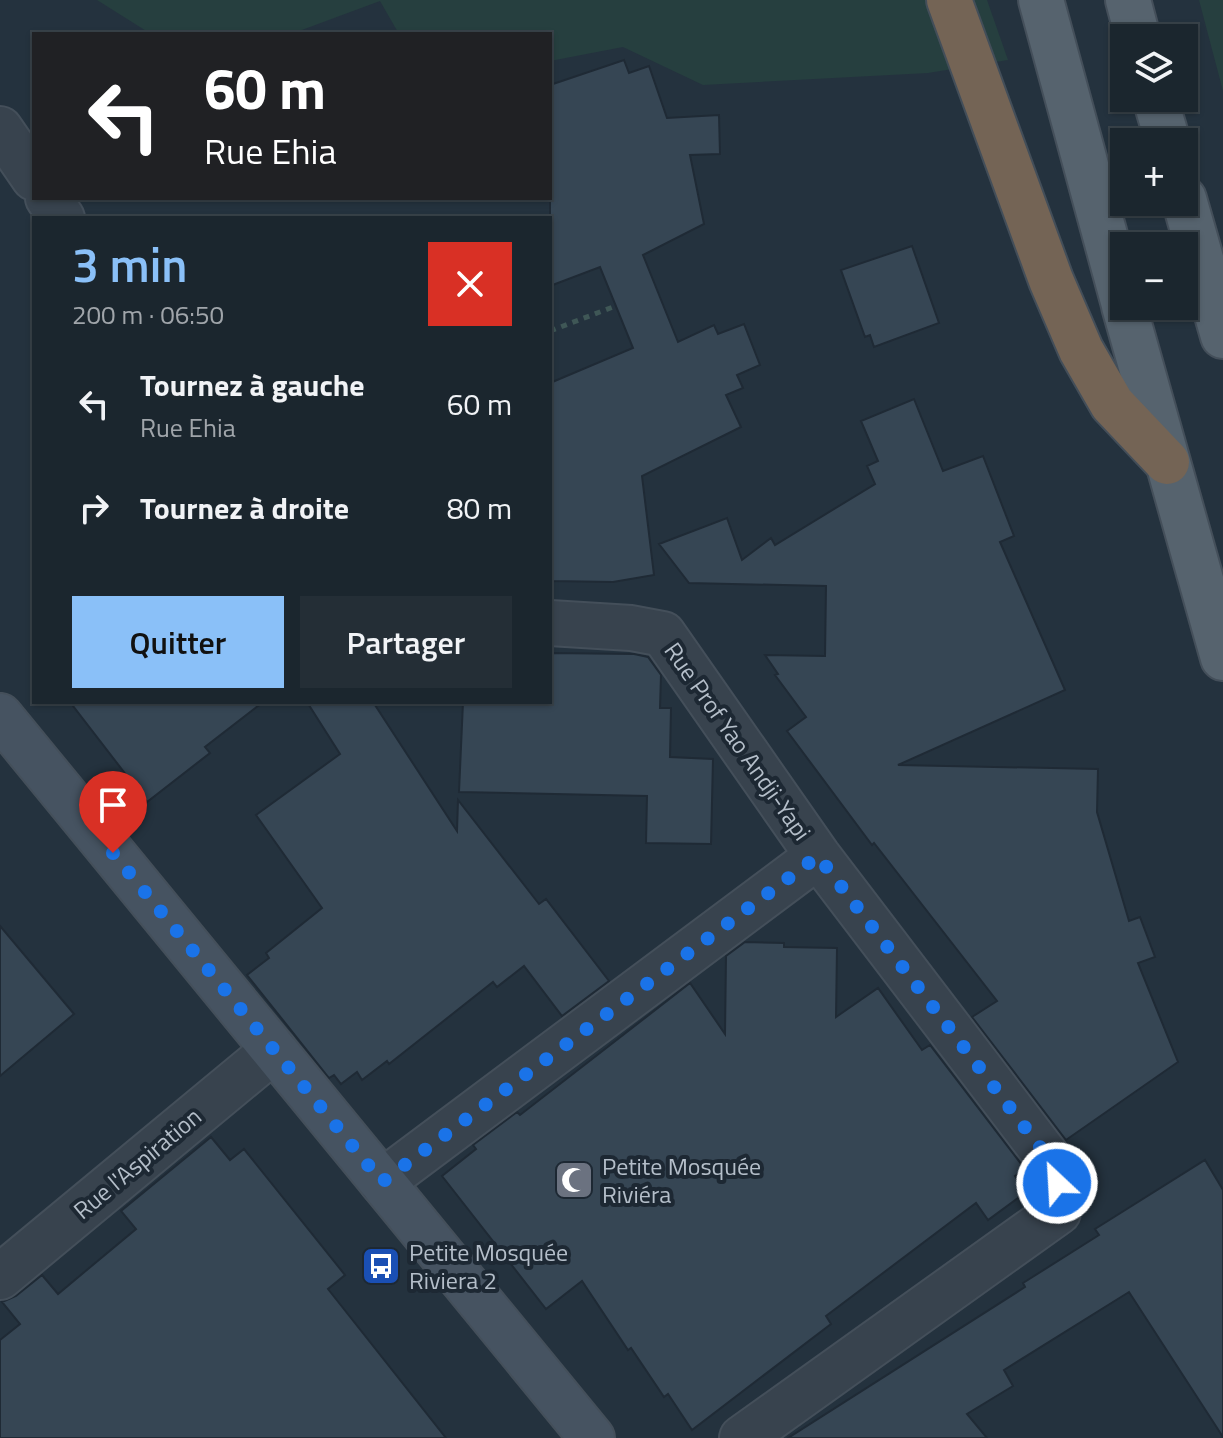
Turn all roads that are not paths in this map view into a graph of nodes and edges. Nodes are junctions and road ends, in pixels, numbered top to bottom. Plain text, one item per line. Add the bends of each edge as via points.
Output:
1 (949, 0) edge
2 (1041, 0) edge
3 (1128, 0) edge
4 (1134, 24) edge
5 (0, 129) edge
6 (32, 175) edge
7 (1189, 216) edge
8 (1110, 254) edge
9 (1128, 320) edge
10 (1223, 336) edge
11 (1167, 462) junction
12 (552, 623) edge
13 (1223, 658) edge
14 (0, 716) edge
15 (818, 856) junction
16 (274, 1050) junction
17 (382, 1182) junction
18 (0, 1277) edge
19 (592, 1438) edge
20 (742, 1438) edge

1 - 11 highway via 1081,350 1112,404
2 - 8 main road
3 - 4 main road
5 - 6 street
7 - 10 main road
9 - 11 main road
11 - 13 main road
12 - 15 street, Rue Prof Yao Andji-Yapi via 663,634
14 - 16 street
15 - 17 street
15 - 20 street, Rue Prof Yao Andji-Yapi via 1052,1163 1058,1212
16 - 17 street
16 - 18 street, Rue l'Aspiration
17 - 19 street

